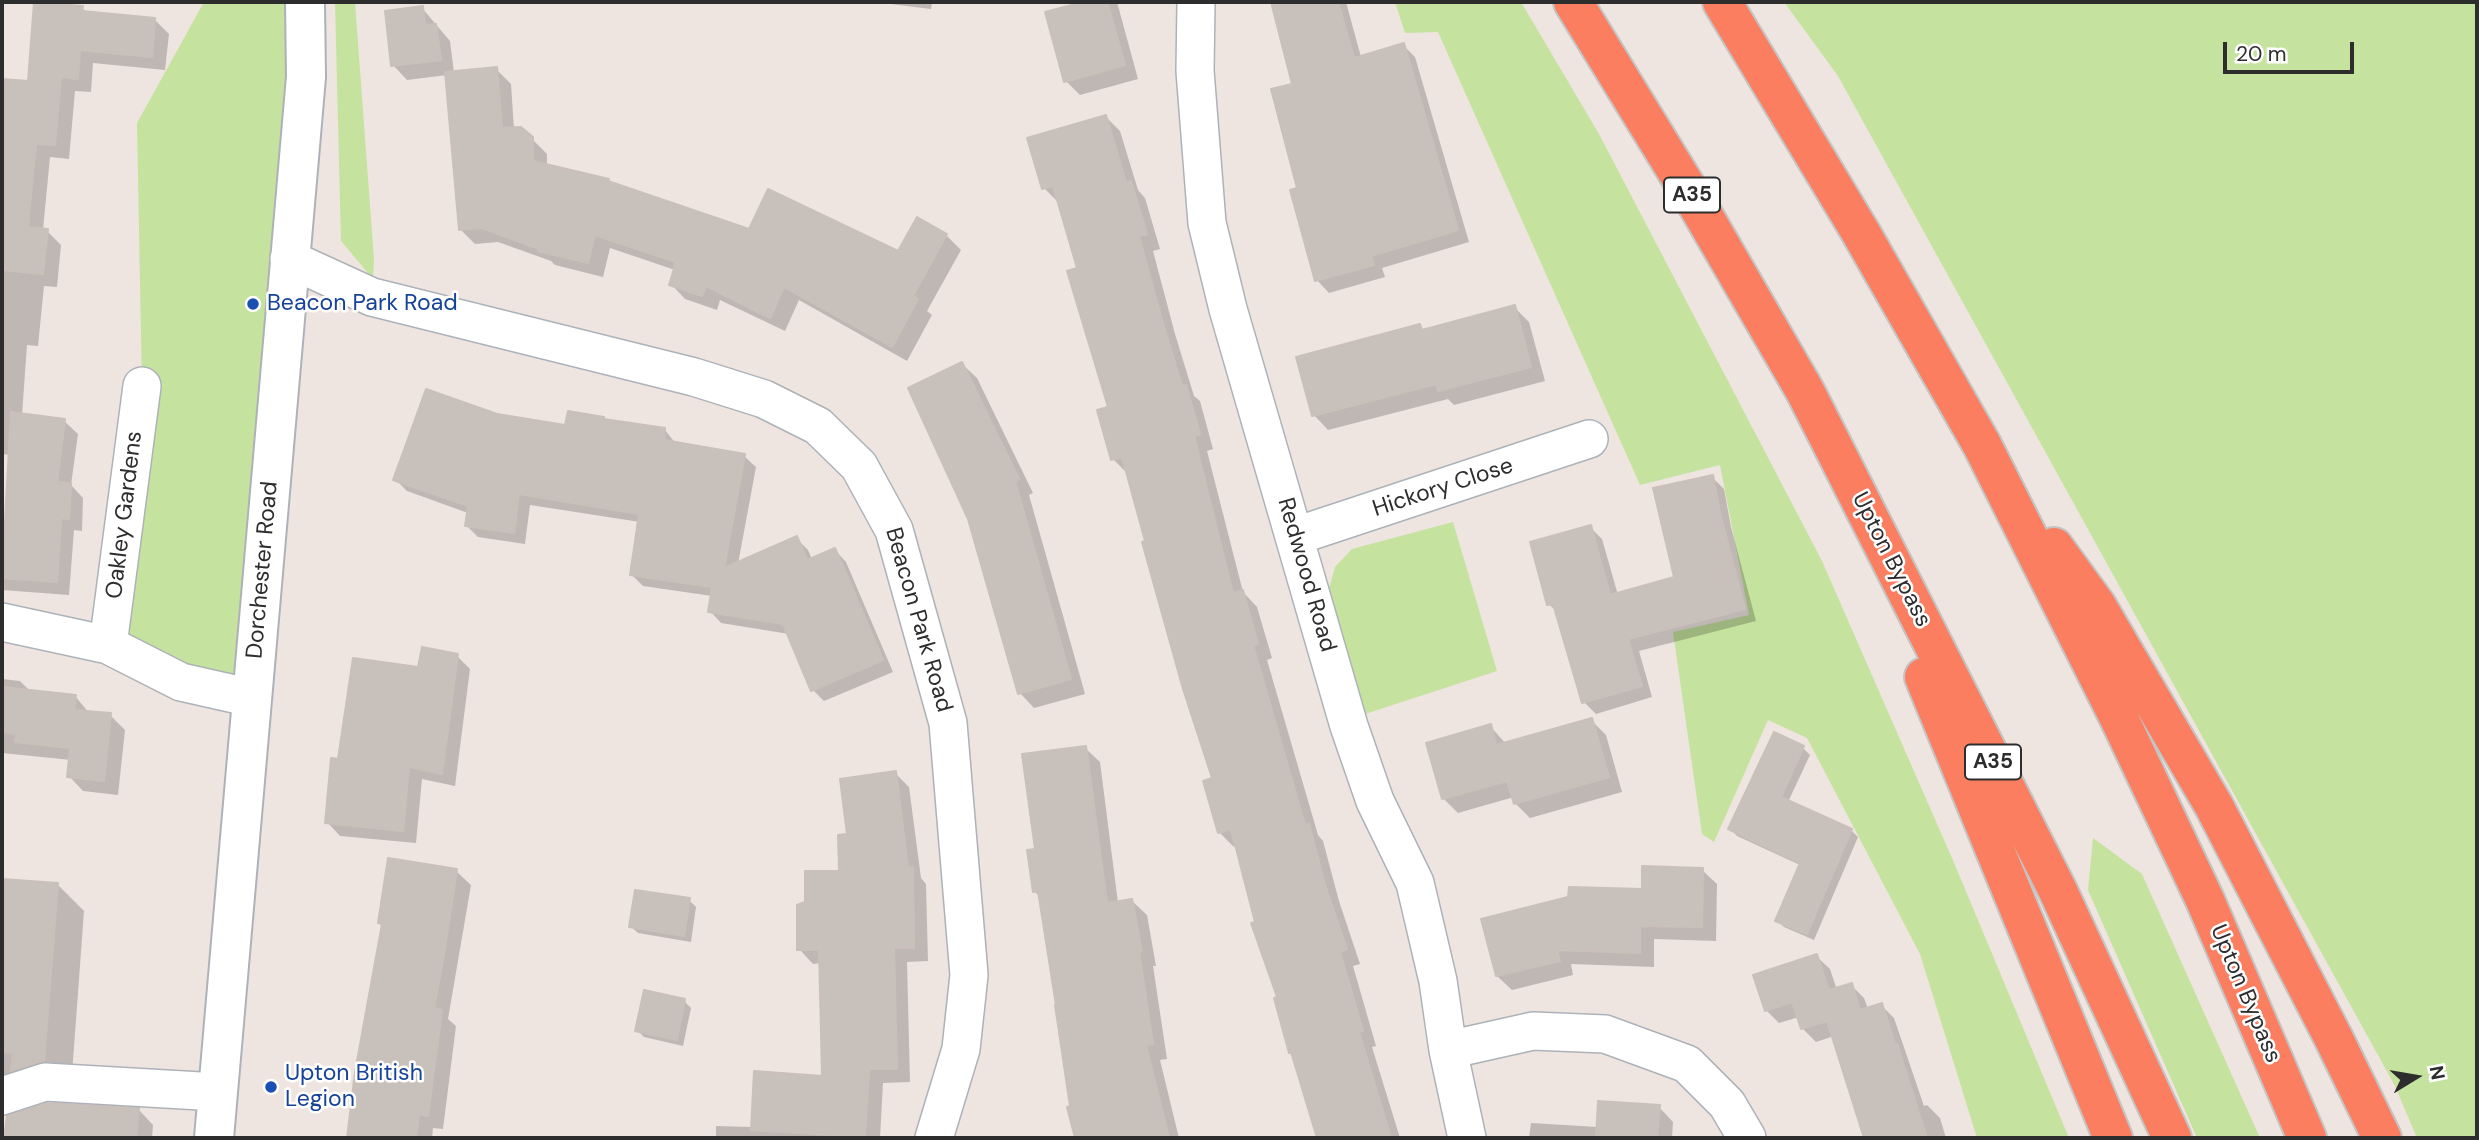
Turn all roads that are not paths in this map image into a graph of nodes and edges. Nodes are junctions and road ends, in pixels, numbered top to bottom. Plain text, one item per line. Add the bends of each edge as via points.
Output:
1 (305, 2) edge
2 (1196, 2) edge
3 (1573, 2) edge
4 (1722, 2) edge
5 (289, 259) junction
6 (142, 386) dead end
7 (1805, 391) junction
8 (1589, 439) dead end
9 (1982, 446) junction
10 (1296, 536) junction
11 (2, 622) edge
12 (108, 645) junction
13 (252, 698) junction
14 (1448, 1050) junction
15 (218, 1092) junction
16 (2, 1096) edge
17 (940, 1136) edge
18 (214, 1138) edge
19 (1467, 1138) edge
20 (1747, 1138) edge
21 (2113, 1138) edge
22 (2172, 1138) edge
23 (2307, 1138) edge
24 (2382, 1138) edge

1 - 5 main road, Dorchester Road via 306,77
2 - 10 street, Redwood Road via 1195,71 1207,223
3 - 7 highway, Upton Bypass / A35
4 - 9 highway, Upton Bypass
5 - 13 main road, Dorchester Road
5 - 17 street, Beacon Park Road via 372,297 694,377 764,399 818,426 859,467 894,530 948,723 969,975 961,1049
6 - 12 street, Oakley Gardens
7 - 21 highway, A35
7 - 22 highway, Upton Bypass / A35 via 2058,891
8 - 10 street, Hickory Close
9 - 23 highway, Upton Bypass via 2205,900
9 - 24 highway via 2097,606 2214,806
10 - 14 street, Redwood Road via 1349,726 1371,789 1416,883
11 - 12 street
12 - 13 street via 181,682
13 - 15 main road, Dorchester Road
14 - 19 street, Redwood Road
14 - 20 street via 1533,1031 1605,1034 1687,1064 1727,1104
15 - 16 street via 45,1082
15 - 18 main road, Dorchester Road

